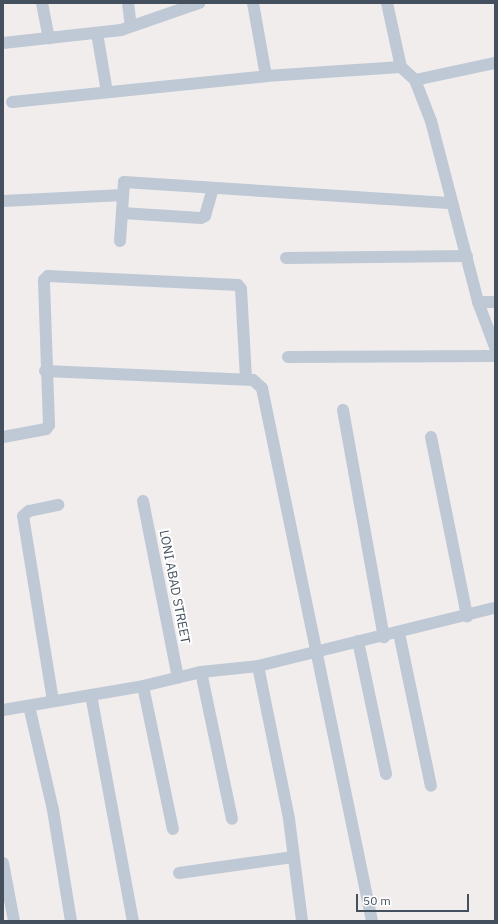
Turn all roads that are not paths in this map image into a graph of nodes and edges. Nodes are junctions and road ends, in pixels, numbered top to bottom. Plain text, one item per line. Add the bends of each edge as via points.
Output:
1 (42, 3) edge
2 (128, 3) edge
3 (200, 3) edge
4 (253, 3) edge
5 (387, 3) edge
6 (131, 26) junction
7 (97, 32) junction
8 (49, 38) junction
9 (3, 43) edge
10 (495, 63) edge
11 (401, 67) junction
12 (266, 76) junction
13 (415, 80) junction
14 (107, 92) junction
15 (12, 102) dead end
16 (213, 188) junction
17 (123, 195) junction
18 (3, 201) edge
19 (452, 203) junction
20 (122, 213) junction
21 (120, 241) dead end
22 (467, 256) junction
23 (286, 258) dead end
24 (478, 302) junction
25 (495, 302) edge
26 (495, 347) edge
27 (495, 356) edge
28 (288, 358) dead end
29 (45, 371) junction
30 (246, 379) junction
31 (343, 410) dead end
32 (431, 436) dead end
33 (3, 437) edge
34 (143, 501) dead end
35 (58, 505) dead end
36 (495, 608) edge
37 (467, 616) junction
38 (399, 633) junction
39 (384, 637) junction
40 (358, 641) junction
41 (318, 650) junction
42 (258, 666) junction
43 (201, 672) junction
44 (178, 678) junction
45 (143, 686) junction
46 (91, 695) junction
47 (53, 701) junction
48 (29, 706) junction
49 (3, 710) edge
50 (386, 774) dead end
51 (431, 786) dead end
52 (232, 820) dead end
53 (173, 829) dead end
54 (294, 858) junction
55 (3, 863) edge
56 (179, 873) dead end
57 (14, 921) edge
58 (71, 921) edge
59 (133, 921) edge
60 (302, 921) edge
61 (372, 921) edge

1 - 8 street
2 - 6 street
3 - 6 street
4 - 12 street
5 - 11 street
6 - 7 street
7 - 8 street
7 - 14 street
8 - 9 street
10 - 13 street
11 - 12 street
11 - 13 street
12 - 14 street
13 - 19 street via 432,121
14 - 15 street
16 - 17 street via 124,182
16 - 19 street
16 - 20 street via 205,216 201,218
17 - 18 street
17 - 20 street
19 - 22 street
20 - 21 street
22 - 23 street
22 - 24 street
24 - 25 street
24 - 26 street
27 - 28 street
29 - 30 street
29 - 30 street via 44,280 48,276 238,285 241,290
29 - 33 street via 47,428
30 - 41 street via 253,380 262,388
31 - 39 street
32 - 37 street
34 - 44 street, LONI ABAD STREET
35 - 47 street via 28,512 22,516
36 - 37 street
37 - 38 street
38 - 39 street
38 - 51 street
39 - 40 street
40 - 41 street
40 - 50 street
41 - 42 street
41 - 61 street
42 - 43 street
42 - 54 street via 289,819
43 - 44 street
43 - 52 street
44 - 45 street
45 - 46 street
45 - 53 street
46 - 47 street
46 - 59 street
47 - 48 street
48 - 49 street
48 - 58 street via 53,810
54 - 56 street
54 - 60 street
55 - 57 street

